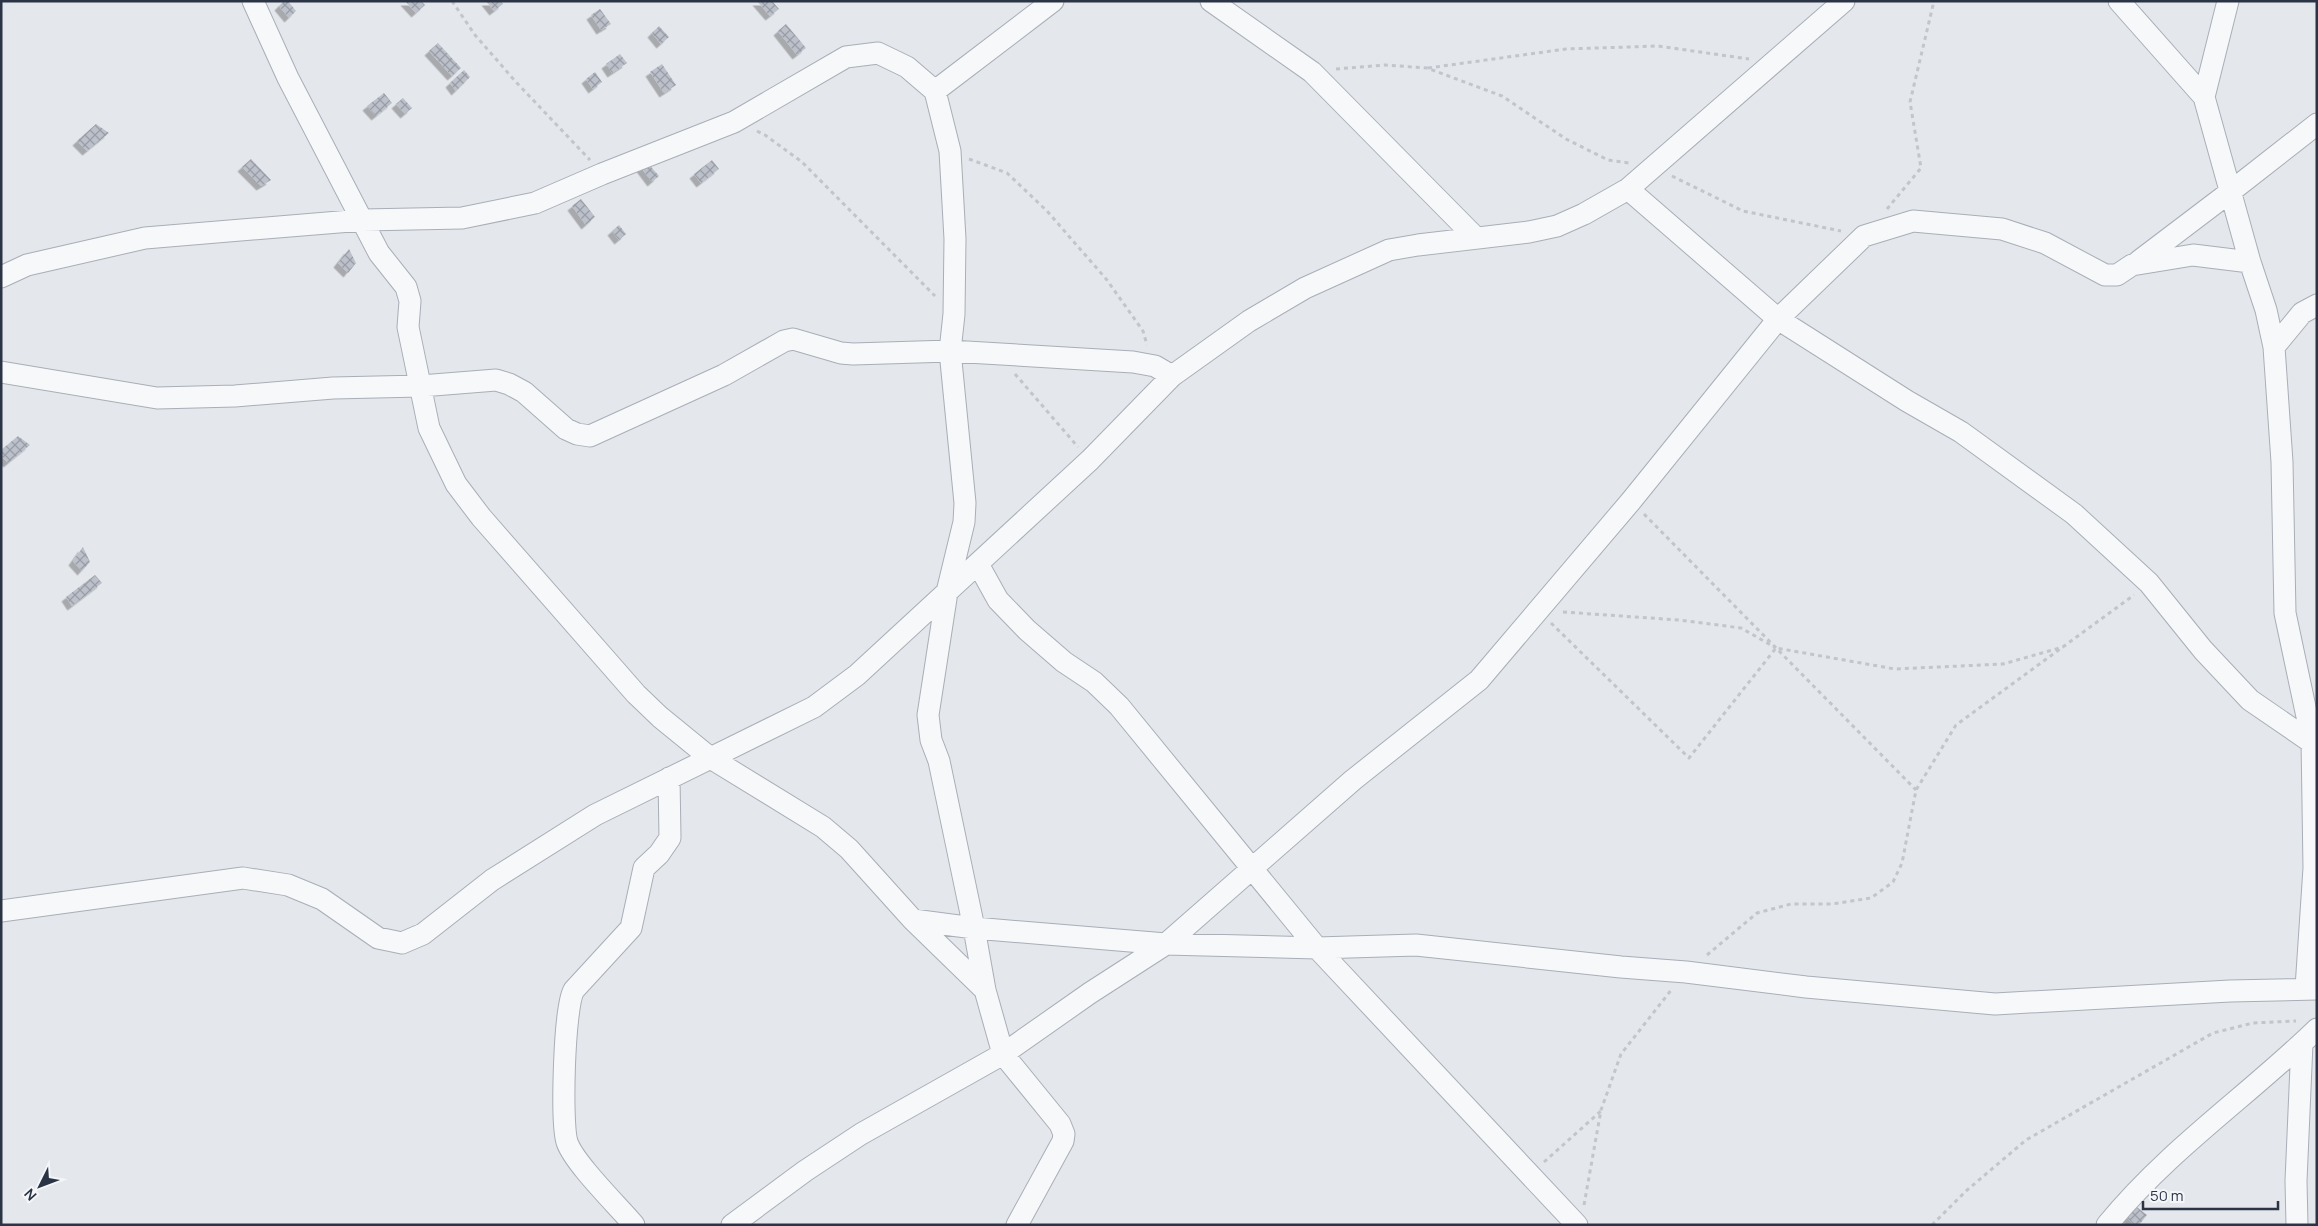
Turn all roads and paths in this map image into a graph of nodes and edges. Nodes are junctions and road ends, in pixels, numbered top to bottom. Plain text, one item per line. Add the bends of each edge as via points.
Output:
1 (253, 1) edge
2 (452, 1) edge
3 (1053, 1) edge
4 (1211, 1) edge
5 (1844, 1) edge
6 (1934, 1) edge
7 (2119, 1) edge
8 (2228, 1) edge
9 (1772, 63) junction
10 (1427, 68) junction
11 (1312, 72) junction
12 (935, 91) junction
13 (2204, 97) junction
14 (734, 122) junction
15 (2317, 124) edge
16 (950, 151) junction
17 (1654, 167) junction
18 (602, 174) junction
19 (1628, 189) junction
20 (2230, 192) junction
21 (1883, 213) dead end
22 (363, 220) junction
23 (1864, 236) junction
24 (1476, 238) junction
25 (2250, 262) junction
26 (2132, 265) junction
27 (1, 277) edge
28 (2317, 305) edge
29 (954, 314) junction
30 (1778, 319) junction
31 (2274, 347) junction
32 (950, 351) junction
33 (997, 353) junction
34 (1163, 371) junction
35 (1, 372) edge
36 (421, 386) junction
37 (1090, 460) junction
38 (1631, 501) junction
39 (978, 564) junction
40 (2149, 583) junction
41 (947, 592) junction
42 (1539, 610) junction
43 (2067, 646) junction
44 (1776, 648) junction
45 (2314, 743) edge
46 (709, 757) junction
47 (669, 778) junction
48 (1916, 790) junction
49 (1252, 867) junction
50 (1, 911) edge
51 (913, 920) junction
52 (974, 928) junction
53 (1166, 944) junction
54 (1317, 948) junction
55 (1686, 972) junction
56 (2311, 988) edge
57 (985, 990) junction
58 (2306, 1031) edge
59 (1003, 1054) junction
60 (1602, 1110) junction
61 (1531, 1174) junction
62 (1581, 1215) edge
63 (634, 1225) edge
64 (732, 1225) edge
65 (1017, 1225) edge
66 (1932, 1225) edge
67 (2107, 1225) edge
68 (2297, 1225) edge

1 - 22 street via 292,87
2 - 18 path via 475,35
3 - 12 street
4 - 11 street
5 - 9 street
6 - 21 path via 1910,102 1921,168
7 - 13 street
8 - 13 street
9 - 10 path via 1658,46 1566,49
9 - 17 street
10 - 11 path via 1384,65
10 - 17 path via 1502,96 1566,139 1608,160
11 - 24 street
12 - 14 street via 907,67 878,53 846,58
12 - 16 street
13 - 20 street
14 - 18 street
14 - 29 path via 765,135 802,162
15 - 20 street
16 - 29 street via 955,239
16 - 34 path via 1007,174 1047,211 1107,280 1143,331
17 - 19 street
17 - 23 path via 1743,211
18 - 22 street via 535,203 462,218
19 - 24 street via 1557,226
19 - 30 street
20 - 25 street
20 - 26 street
22 - 27 street via 145,238 27,266
22 - 36 street via 379,253 406,286 410,301 408,327
23 - 26 street via 1913,221 1956,224 2002,229 2045,243 2105,275 2117,275
23 - 30 street
24 - 34 street via 1389,250 1364,260 1306,288
25 - 26 street via 2194,255
25 - 31 street
28 - 31 street via 2302,314
29 - 32 street
30 - 38 street
30 - 40 street via 1906,401 1961,432 2074,514
31 - 45 street via 2282,462 2285,613
32 - 33 street
32 - 36 street via 853,354 793,339 784,341 724,375 590,436 566,429 524,392 496,380
32 - 41 street via 965,503 964,522
33 - 34 street
33 - 37 path
34 - 37 street
35 - 36 street via 157,398
36 - 46 street via 429,428 456,484 481,517 636,694
37 - 39 street
38 - 42 street
38 - 44 path
39 - 41 street
39 - 49 street via 998,600 1027,630 1064,662 1094,682 1119,706
40 - 43 path
40 - 45 street via 2250,700
41 - 46 street via 857,675 814,707
41 - 52 street via 928,715
42 - 44 path via 1741,628
42 - 44 path via 1689,758
42 - 49 street via 1480,680 1353,780
43 - 44 path via 2002,664 1895,669
43 - 48 path via 1956,725
44 - 48 path
45 - 56 street
46 - 47 street
46 - 51 street via 823,827 849,849
47 - 50 street via 595,815 492,880 423,934 402,943 378,938 322,899 288,885 243,878
47 - 63 street via 670,838 644,868 631,928 574,990 569,1003 565,1058 567,1142 576,1158
48 - 55 path via 1902,863 1893,882 1871,898 1832,904 1791,904 1757,913
49 - 53 street
49 - 54 street
51 - 52 street
51 - 57 street
52 - 53 street
52 - 57 street
53 - 54 street
53 - 59 street
54 - 55 street via 1416,945
54 - 61 street
55 - 56 street via 1806,987 1995,1004
55 - 60 path via 1621,1054
57 - 59 street
58 - 66 path via 2253,1023 2213,1033 2026,1140
58 - 67 street via 2196,1133
58 - 68 street via 2296,1181
59 - 64 street via 861,1134
59 - 65 street via 1060,1124 1064,1134
60 - 61 path
60 - 62 path
61 - 62 street

